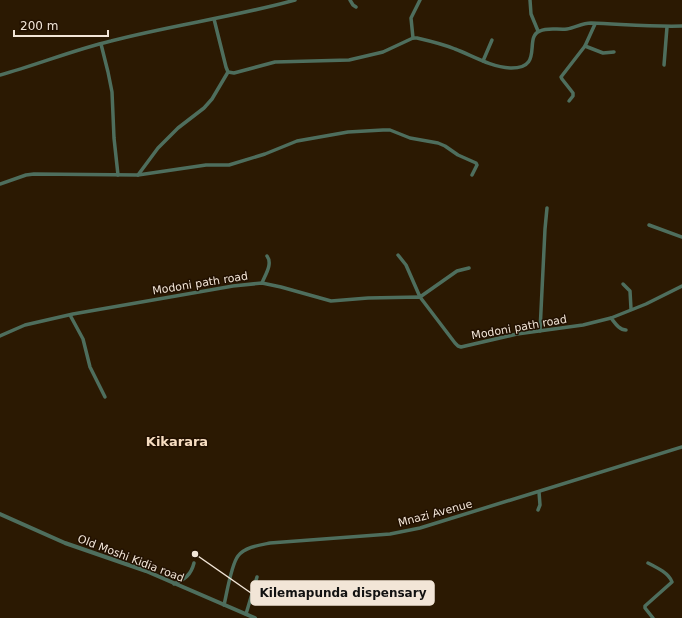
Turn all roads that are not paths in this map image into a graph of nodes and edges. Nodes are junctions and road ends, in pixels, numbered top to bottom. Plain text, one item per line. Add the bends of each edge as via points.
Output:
1 (295, 0) edge
2 (350, 0) edge
3 (420, 0) edge
4 (530, 0) edge
5 (356, 7) dead end
6 (214, 19) junction
7 (594, 24) junction
8 (682, 26) edge
9 (667, 27) junction
10 (538, 31) junction
11 (413, 38) junction
12 (492, 40) dead end
13 (101, 44) junction
14 (585, 46) junction
15 (614, 52) dead end
16 (483, 61) junction
17 (664, 65) dead end
18 (228, 72) junction
19 (0, 75) edge
20 (569, 101) dead end
21 (118, 175) junction
22 (138, 175) junction
23 (472, 175) dead end
24 (0, 184) edge
25 (547, 208) dead end
26 (649, 225) dead end
27 (682, 237) edge
28 (398, 255) dead end
29 (267, 256) dead end
30 (469, 268) dead end
31 (262, 283) junction
32 (623, 284) dead end
33 (682, 286) edge
34 (420, 297) junction
35 (631, 310) junction
36 (70, 315) junction
37 (611, 318) junction
38 (626, 330) dead end
39 (540, 331) junction
40 (0, 336) edge
41 (105, 397) dead end
42 (682, 447) edge
43 (538, 492) junction
44 (538, 510) dead end
45 (0, 514) edge
46 (194, 563) dead end
47 (648, 563) dead end
48 (257, 577) dead end
49 (174, 584) junction
50 (224, 605) junction
51 (246, 614) junction
52 (255, 618) edge
53 (653, 618) edge

1 - 6 street
2 - 5 street
3 - 11 street via 411,18
4 - 10 street
6 - 13 street via 162,28
6 - 18 street
7 - 9 street
7 - 10 street
7 - 14 street
8 - 9 street
9 - 17 street
10 - 16 street via 533,40 532,55 524,65 509,68
11 - 16 street via 454,48
11 - 18 street via 383,52 349,60 274,62 239,72
12 - 16 street
13 - 19 street
13 - 21 street via 112,92
14 - 15 street via 603,54
14 - 20 street via 561,77 572,93
18 - 22 street via 212,99 158,148
21 - 22 street
21 - 24 street via 34,174
22 - 23 street via 206,164 229,165 297,141 348,132 383,130 445,146 476,163
25 - 39 street
26 - 27 street
28 - 34 street via 406,265
29 - 31 street via 270,264
30 - 34 street via 453,273
31 - 34 street, Modoni path road via 331,301
31 - 36 street, Modoni path road via 115,305
32 - 35 street via 630,291
33 - 35 street, Modoni path road
34 - 39 street, Modoni path road via 458,346
35 - 37 street, Modoni path road
36 - 40 street, Modoni path road via 25,325
36 - 41 street via 83,339 93,374
37 - 38 street via 622,330
37 - 39 street, Modoni path road
42 - 43 street, Mnazi Avenue
43 - 44 street
43 - 50 street, Mnazi Avenue via 412,530 270,543 253,547 237,558
45 - 49 street, Old Moshi Kidia road via 65,543 146,571
46 - 49 street via 190,574
47 - 53 street via 658,568 672,582 645,606
48 - 51 street
49 - 50 street, Old Moshi Kidia road
50 - 51 street, Old Moshi Kidia road
51 - 52 street, Old Moshi Kidia road

